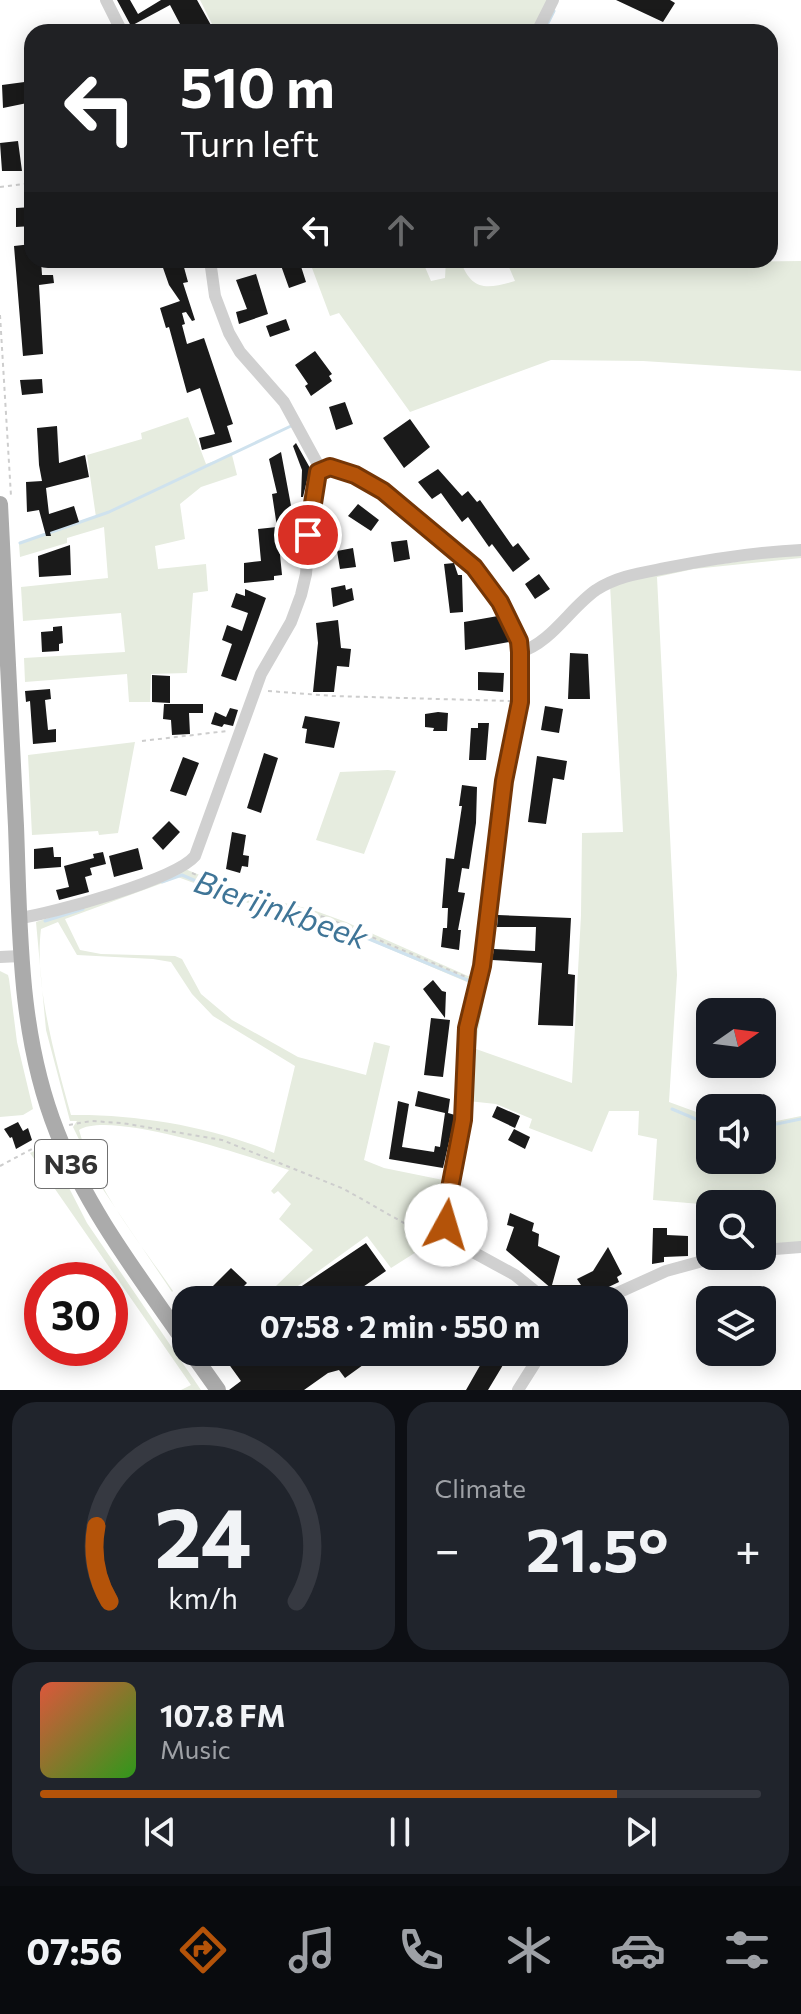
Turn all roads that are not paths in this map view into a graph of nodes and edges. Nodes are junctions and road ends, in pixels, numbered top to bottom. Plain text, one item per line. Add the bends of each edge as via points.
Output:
1 (106, 0) edge
2 (553, 0) edge
3 (118, 24) edge
4 (541, 24) edge
5 (211, 268) edge
6 (321, 470) junction
7 (6, 502) edge
8 (801, 550) edge
9 (520, 652) junction
10 (20, 918) junction
11 (21, 956) junction
12 (0, 957) edge
13 (801, 1247) edge
14 (776, 1249) edge
15 (696, 1263) edge
16 (529, 1286) edge
17 (628, 1288) edge
18 (172, 1323) edge
19 (201, 1366) edge
20 (533, 1366) edge
21 (218, 1390) edge
22 (518, 1390) edge

1 - 3 street
2 - 4 street
5 - 6 street via 229,333 284,402
6 - 9 street via 336,468 369,482 474,567 500,602
6 - 10 street via 313,491 301,595 261,674 192,860 88,901
7 - 10 main road, N36
8 - 9 street via 707,559 611,581 586,597 537,644
9 - 16 street via 520,702 467,1028 463,1120 446,1213 451,1240
10 - 11 main road, N36
11 - 12 street
11 - 18 main road, N36 via 32,1048 77,1177
13 - 14 street
15 - 17 street
19 - 21 main road
20 - 22 street

